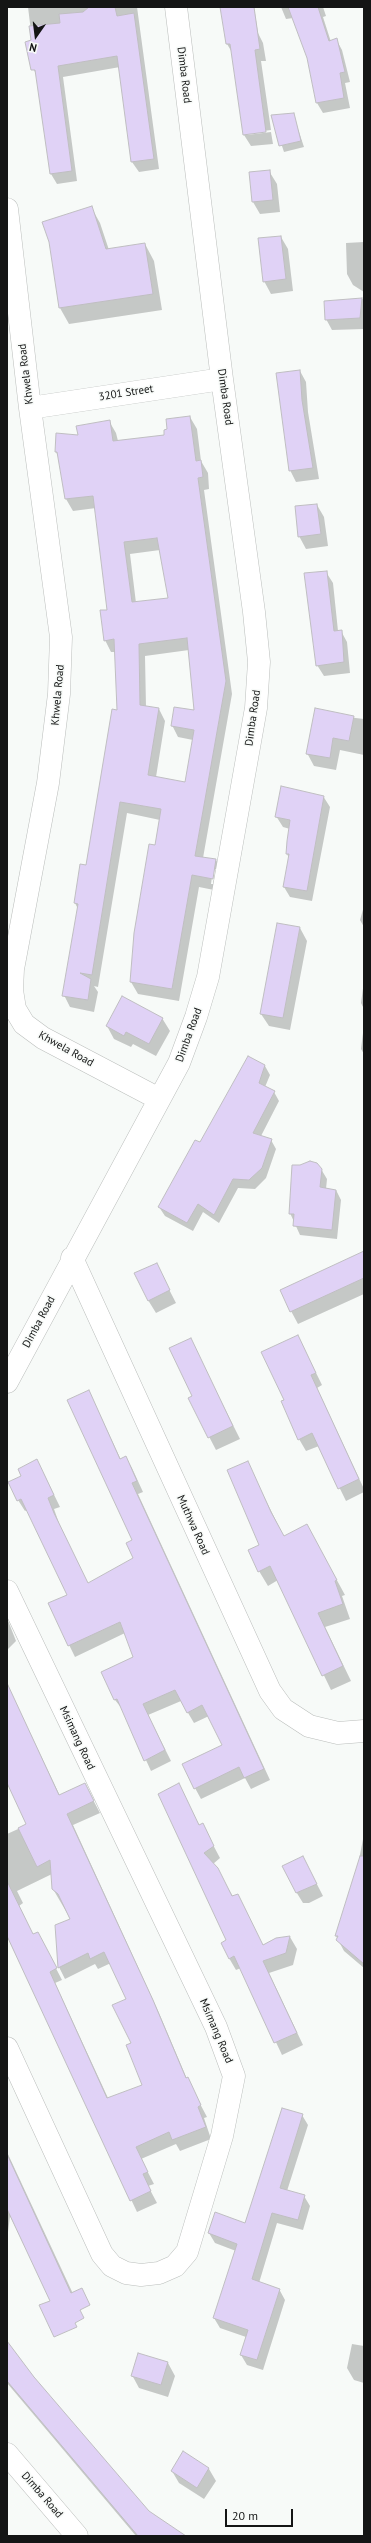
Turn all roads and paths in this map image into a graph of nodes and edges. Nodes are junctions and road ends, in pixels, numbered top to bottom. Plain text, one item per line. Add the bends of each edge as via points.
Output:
1 (176, 7) edge
2 (7, 209) edge
3 (222, 379) junction
4 (30, 408) junction
5 (159, 1099) junction
6 (72, 1258) junction
7 (7, 1382) edge
8 (7, 1591) edge
9 (364, 1731) edge
10 (7, 2048) edge
11 (7, 2454) edge
12 (77, 2536) edge

1 - 3 street, Dimba Road
2 - 4 street, Khwela Road
3 - 4 street, 3201 Street
3 - 5 street, Dimba Road via 255,619 259,662 256,708 208,976 179,1063
4 - 5 street, Khwela Road via 61,637 59,694 48,783 13,969 12,990 15,1009 24,1024 43,1038
5 - 6 street, Dimba Road
6 - 7 street, Dimba Road
6 - 9 street, Muthwa Road via 270,1692 283,1709 309,1726 338,1733
8 - 10 street, Msimang Road via 216,2026 234,2076 222,2136 186,2252 175,2266 159,2273 126,2273 112,2266 102,2254
11 - 12 street, Dimba Road

